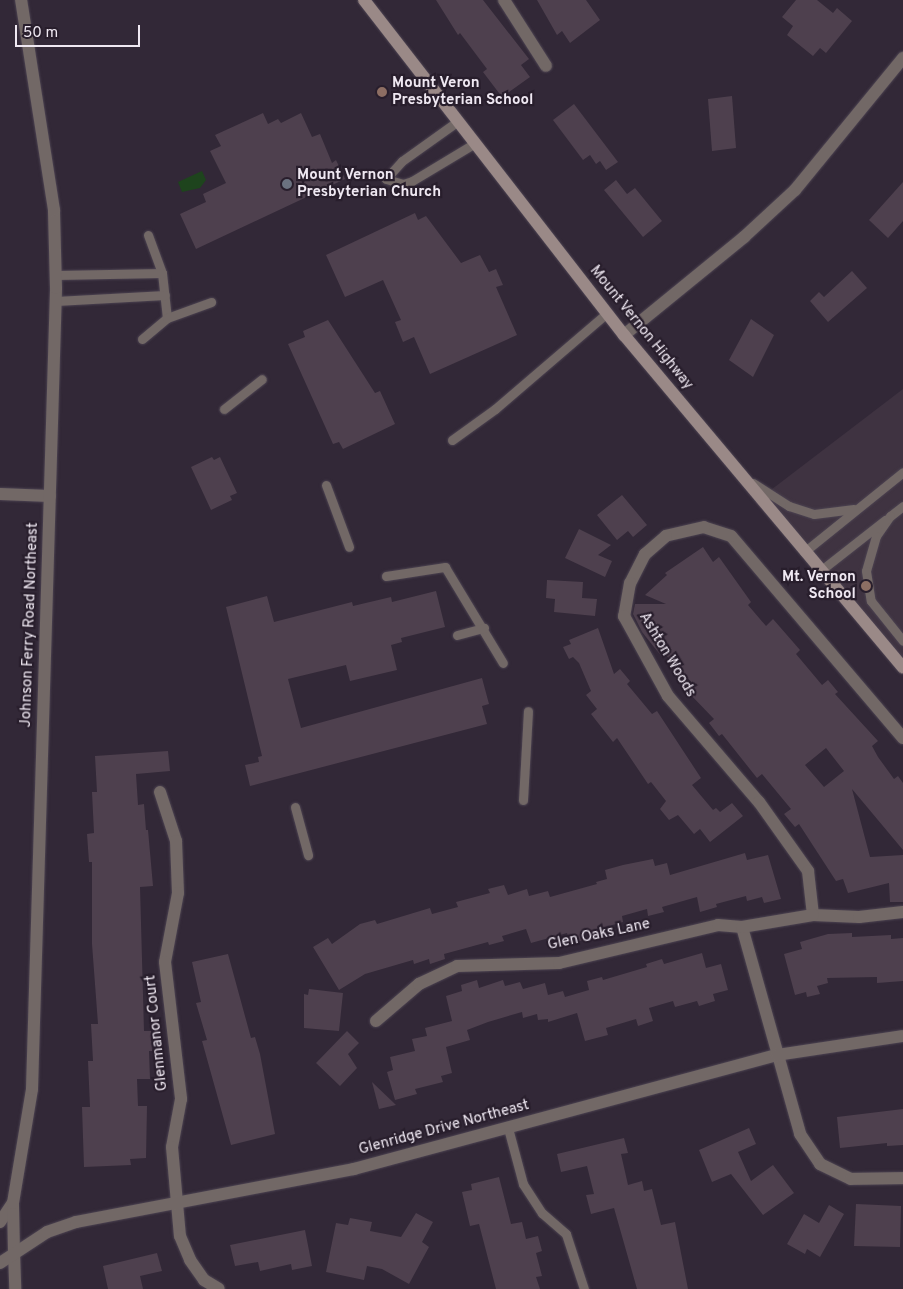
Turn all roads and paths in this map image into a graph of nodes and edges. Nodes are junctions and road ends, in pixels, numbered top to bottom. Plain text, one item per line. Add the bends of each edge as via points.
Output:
1 (22, 0) edge
2 (364, 0) edge
3 (504, 0) edge
4 (903, 58) edge
5 (546, 66) dead end
6 (458, 121) junction
7 (475, 143) junction
8 (148, 235) dead end
9 (162, 273) junction
10 (56, 275) junction
11 (165, 295) junction
12 (56, 301) junction
13 (211, 302) dead end
14 (607, 313) junction
15 (167, 318) junction
16 (624, 335) junction
17 (142, 339) dead end
18 (262, 379) dead end
19 (224, 409) dead end
20 (452, 440) dead end
21 (903, 472) edge
22 (739, 474) junction
23 (326, 485) dead end
24 (0, 494) edge
25 (50, 496) junction
26 (903, 506) edge
27 (854, 509) junction
28 (890, 516) junction
29 (349, 547) dead end
30 (804, 552) junction
31 (820, 571) junction
32 (386, 576) dead end
33 (484, 628) junction
34 (458, 635) dead end
35 (903, 641) edge
36 (502, 663) dead end
37 (903, 667) edge
38 (528, 711) dead end
39 (903, 738) edge
40 (160, 792) dead end
41 (523, 800) dead end
42 (295, 807) dead end
43 (308, 855) dead end
44 (903, 912) edge
45 (813, 915) junction
46 (742, 927) junction
47 (376, 1020) dead end
48 (903, 1036) edge
49 (777, 1055) junction
50 (508, 1128) junction
51 (903, 1178) edge
52 (176, 1202) junction
53 (8, 1206) edge
54 (0, 1222) edge
55 (14, 1252) junction
56 (0, 1263) edge
57 (15, 1289) edge
58 (219, 1289) edge
59 (584, 1289) edge

1 - 10 street, Johnson Ferry Road Northeast via 49,173
2 - 6 main road, Mount Vernon Highway
3 - 5 street
4 - 16 street via 795,190 744,237
6 - 7 main road, Mount Vernon Highway
6 - 7 lane via 402,161 386,179 402,184 412,180
7 - 14 main road, Mount Vernon Highway
8 - 9 lane
9 - 10 lane
9 - 11 lane
10 - 12 street, Johnson Ferry Road Northeast
11 - 12 lane
11 - 15 lane
12 - 25 street, Johnson Ferry Road Northeast
13 - 15 lane
14 - 16 main road, Mount Vernon Highway
14 - 20 lane via 495,409
15 - 17 lane
16 - 22 main road, Mount Vernon Highway
18 - 19 lane
21 - 27 lane
22 - 27 lane via 789,506 814,514
22 - 30 main road, Mount Vernon Highway
23 - 29 lane
24 - 25 street
25 - 53 street, Johnson Ferry Road Northeast via 32,1089
26 - 28 lane
27 - 30 lane
28 - 31 lane
28 - 35 lane via 869,554 867,586 871,601
30 - 31 main road, Mount Vernon Highway
31 - 37 main road, Mount Vernon Highway
32 - 33 lane via 445,567
33 - 34 lane
33 - 36 lane
38 - 41 lane
39 - 45 street, Ashton Woods via 731,536 704,527 666,536 645,554 630,583 624,616 668,696 759,802 808,871
40 - 52 street, Glenmanor Court via 176,841 178,894 165,962 181,1099 172,1148
42 - 43 lane
44 - 45 street via 859,917
45 - 46 street, Glen Oaks Lane
46 - 47 street, Glen Oaks Lane via 718,925 559,963 457,966 419,984
46 - 49 street
48 - 49 street, Glenridge Drive Northeast
49 - 50 street, Glenridge Drive Northeast
49 - 51 street via 800,1134 820,1164 851,1179
50 - 52 street, Glenridge Drive Northeast via 354,1169
50 - 59 lane via 523,1184 542,1213 566,1234
52 - 55 street, Glenridge Drive Northeast via 76,1222 47,1232
52 - 58 street, Glenmanor Court via 180,1236 190,1260 204,1280
53 - 54 street
53 - 55 street, Johnson Ferry Road Northeast
55 - 56 street, Glenridge Drive Northeast
55 - 57 street, Johnson Ferry Road Northeast

